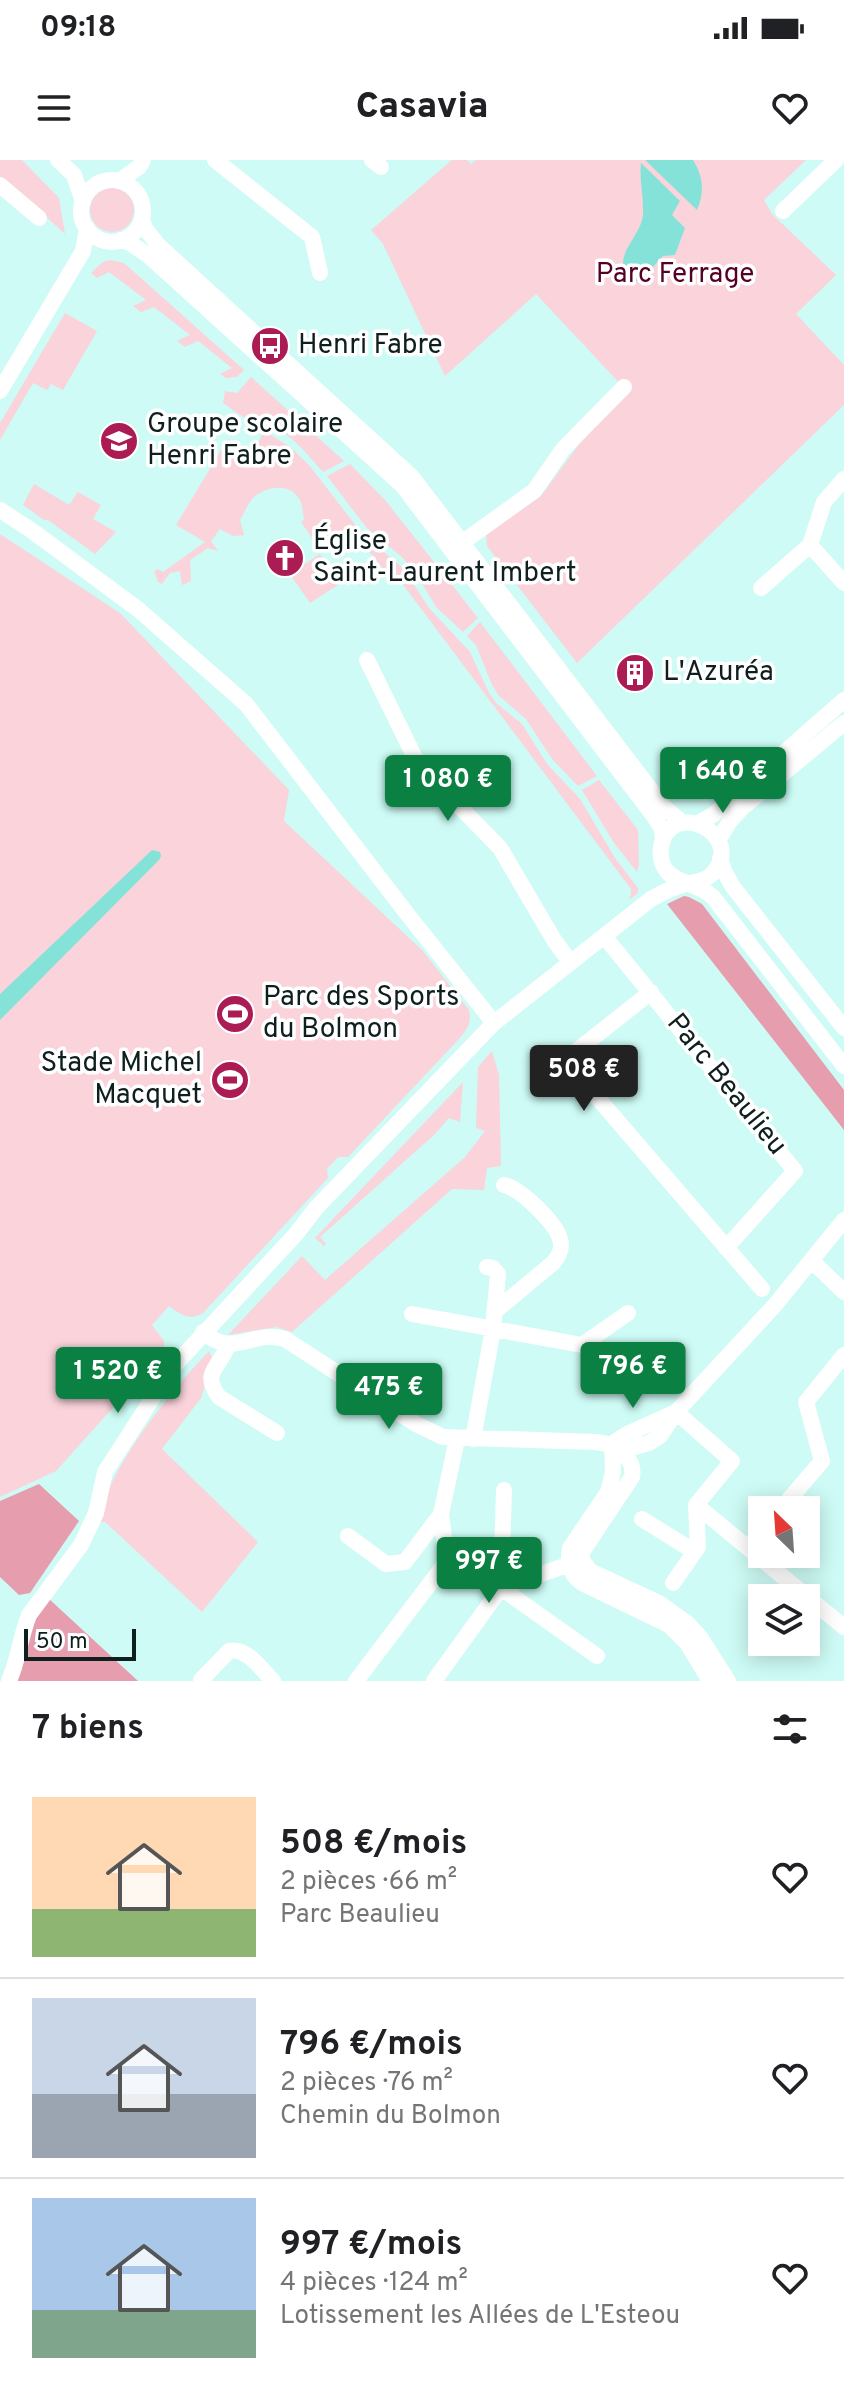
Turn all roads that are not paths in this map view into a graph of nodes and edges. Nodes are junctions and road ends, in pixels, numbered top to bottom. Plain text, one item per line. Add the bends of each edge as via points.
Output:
1 (58, 160) edge
2 (215, 160) edge
3 (836, 160) edge
4 (141, 163) edge
5 (74, 175) junction
6 (119, 181) junction
7 (101, 182) junction
8 (0, 185) edge
9 (135, 190) junction
10 (83, 202) junction
11 (783, 211) dead end
12 (39, 218) dead end
13 (142, 219) junction
14 (87, 228) junction
15 (102, 240) junction
16 (121, 240) junction
17 (83, 251) junction
18 (320, 273) dead end
19 (624, 387) dead end
20 (0, 391) edge
21 (844, 479) edge
22 (0, 510) edge
23 (463, 542) junction
24 (810, 545) junction
25 (844, 583) edge
26 (761, 588) dead end
27 (367, 660) dead end
28 (844, 700) edge
29 (844, 723) edge
30 (690, 823) junction
31 (663, 840) junction
32 (719, 849) junction
33 (661, 861) junction
34 (690, 883) junction
35 (651, 899) junction
36 (604, 936) junction
37 (570, 962) junction
38 (651, 992) junction
39 (494, 1023) junction
40 (844, 1028) edge
41 (844, 1066) edge
42 (504, 1185) dead end
43 (844, 1220) edge
44 (726, 1248) junction
45 (812, 1261) junction
46 (487, 1267) dead end
47 (762, 1289) dead end
48 (844, 1292) edge
49 (628, 1313) dead end
50 (412, 1314) dead end
51 (494, 1320) junction
52 (198, 1338) junction
53 (228, 1344) junction
54 (844, 1355) edge
55 (676, 1412) junction
56 (277, 1433) dead end
57 (660, 1436) junction
58 (465, 1439) junction
59 (612, 1444) junction
60 (633, 1472) junction
61 (504, 1490) dead end
62 (792, 1496) edge
63 (696, 1505) junction
64 (441, 1514) junction
65 (642, 1519) dead end
66 (348, 1536) dead end
67 (748, 1548) edge
68 (695, 1552) junction
69 (576, 1563) junction
70 (772, 1568) edge
71 (673, 1583) dead end
72 (501, 1588) junction
73 (844, 1627) edge
74 (597, 1656) dead end
75 (201, 1680) edge
76 (9, 1681) edge
77 (273, 1681) edge
78 (356, 1681) edge
79 (434, 1681) edge
80 (710, 1681) edge
81 (728, 1681) edge

1 - 5 street
2 - 18 street via 312,237
3 - 11 street
4 - 6 street
4 - 9 street
5 - 7 street
5 - 10 street
6 - 7 street
6 - 9 street
7 - 10 street
8 - 12 street
9 - 13 street
10 - 14 street
13 - 16 street
13 - 23 street via 158,245 412,477
14 - 15 street
14 - 17 street
15 - 16 street
15 - 17 street
16 - 31 street via 149,256 402,485 653,815
17 - 20 street
19 - 23 street via 563,449 534,491
21 - 24 street via 824,502
22 - 39 street via 139,610 246,704
23 - 30 street via 664,807
24 - 25 street
24 - 26 street
27 - 37 street via 418,764 500,848
28 - 30 street via 713,815
29 - 32 street via 743,807 730,821
30 - 31 street
30 - 32 street via 707,827
31 - 33 street
32 - 34 street via 713,873
32 - 40 street via 733,887
33 - 34 street via 673,877
33 - 35 street via 660,883
34 - 35 street
34 - 41 street via 713,897
35 - 36 street
36 - 37 street
36 - 38 street, Parc Beaulieu
37 - 39 street
38 - 44 street, Parc Beaulieu via 795,1171
38 - 44 street, Parc Beaulieu via 565,1060
39 - 52 street
42 - 51 street via 528,1199 556,1231 562,1248
43 - 45 street
44 - 47 street, Parc Beaulieu
45 - 48 street
45 - 55 street
46 - 51 street via 498,1274
49 - 51 street via 582,1345
50 - 51 street
51 - 58 street
52 - 53 street
52 - 76 street via 172,1368 105,1472 96,1513 81,1545 29,1615
53 - 56 street via 210,1376 214,1391
53 - 58 street via 269,1336 285,1339 416,1424 443,1437
54 - 62 street via 806,1402 822,1461
55 - 57 street
55 - 59 street
55 - 63 street via 732,1461
57 - 59 street via 631,1448
57 - 60 street
58 - 59 street
58 - 64 street
59 - 60 street via 627,1456
59 - 69 street via 612,1483 574,1539 570,1548
60 - 69 street
61 - 72 street
63 - 67 street
63 - 68 street
64 - 66 street via 405,1562 386,1564
64 - 78 street via 447,1561
65 - 68 street
68 - 71 street
69 - 72 street
69 - 80 street via 576,1580 669,1625
69 - 81 street via 659,1603 687,1623
70 - 73 street
72 - 74 street
72 - 79 street
75 - 77 street via 235,1649

